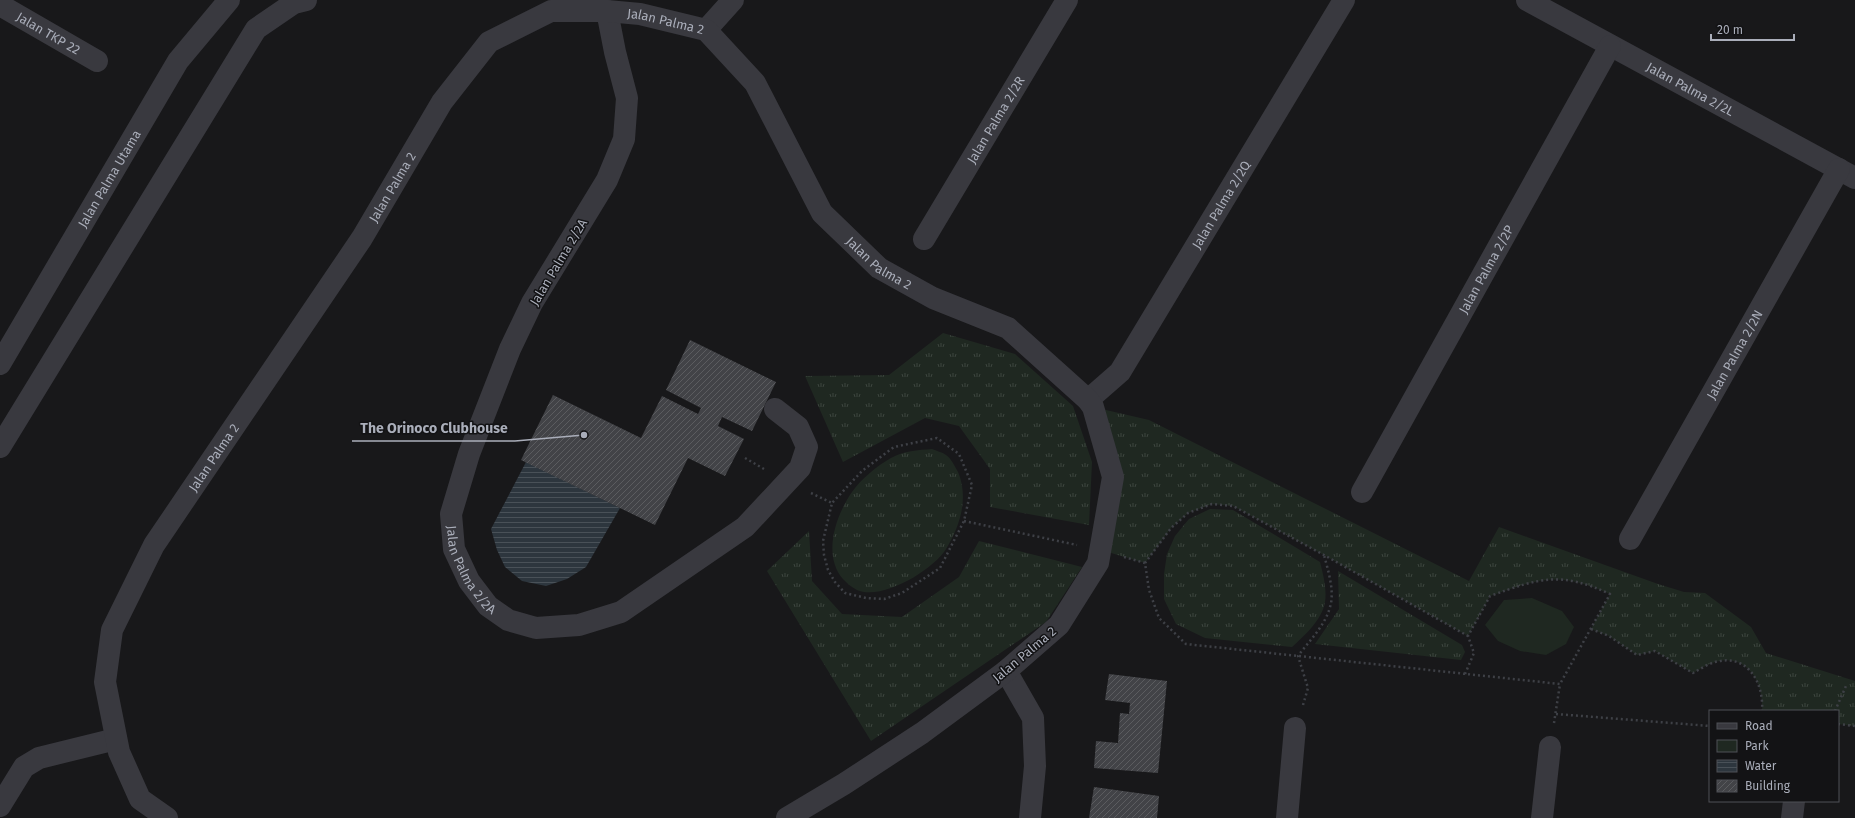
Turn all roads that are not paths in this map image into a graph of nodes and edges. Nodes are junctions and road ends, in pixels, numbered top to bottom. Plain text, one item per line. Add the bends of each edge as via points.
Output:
1 (229, 0) edge
2 (306, 0) edge
3 (733, 0) edge
4 (1067, 0) edge
5 (1344, 0) edge
6 (1527, 0) edge
7 (0, 5) edge
8 (607, 11) junction
9 (706, 30) junction
10 (1610, 46) junction
11 (97, 61) dead end
12 (1847, 174) edge
13 (924, 239) dead end
14 (0, 364) edge
15 (1088, 400) junction
16 (775, 409) dead end
17 (0, 447) edge
18 (1362, 492) dead end
19 (1630, 540) dead end
20 (1006, 671) junction
21 (1295, 728) road end
22 (116, 739) junction
23 (1550, 747) road end
24 (1794, 802) edge
25 (0, 806) edge
26 (167, 818) edge
27 (787, 818) edge
28 (1030, 818) edge
29 (1286, 818) edge
30 (1542, 818) edge
31 (1792, 818) edge

1 - 14 street, Jalan Palma Utama via 178,61
2 - 17 street via 294,3 256,29
3 - 9 street
4 - 13 street, Jalan Palma 2/2R
5 - 15 street, Jalan Palma 2/2Q via 1120,372
6 - 10 street, Jalan Palma 2/2L
7 - 11 street, Jalan TKP 22
8 - 9 street, Jalan Palma 2 via 640,14
8 - 16 street, Jalan Palma 2/2A via 627,98 624,139 607,180 532,303 510,349 469,454 451,514 454,549 469,581 488,606 508,620 536,628 579,625 621,612 745,527 800,468 807,447 798,426
8 - 22 street, Jalan Palma 2 via 551,11 489,42 442,102 362,238 154,545 112,630 105,682
9 - 15 street, Jalan Palma 2 via 755,83 822,213 879,268 933,298 1008,328
10 - 12 street, Jalan Palma 2/2L
10 - 18 street, Jalan Palma 2/2P
12 - 19 street, Jalan Palma 2/2N
15 - 20 street, Jalan Palma 2 via 1093,407 1113,477 1098,563 1059,625
20 - 27 street, Jalan Palma 2 via 909,742
20 - 28 street via 1033,718 1035,766
21 - 29 street
22 - 25 street via 39,758 24,768
22 - 26 street, Jalan Palma 2 via 119,752 140,799
23 - 30 street
24 - 31 street

